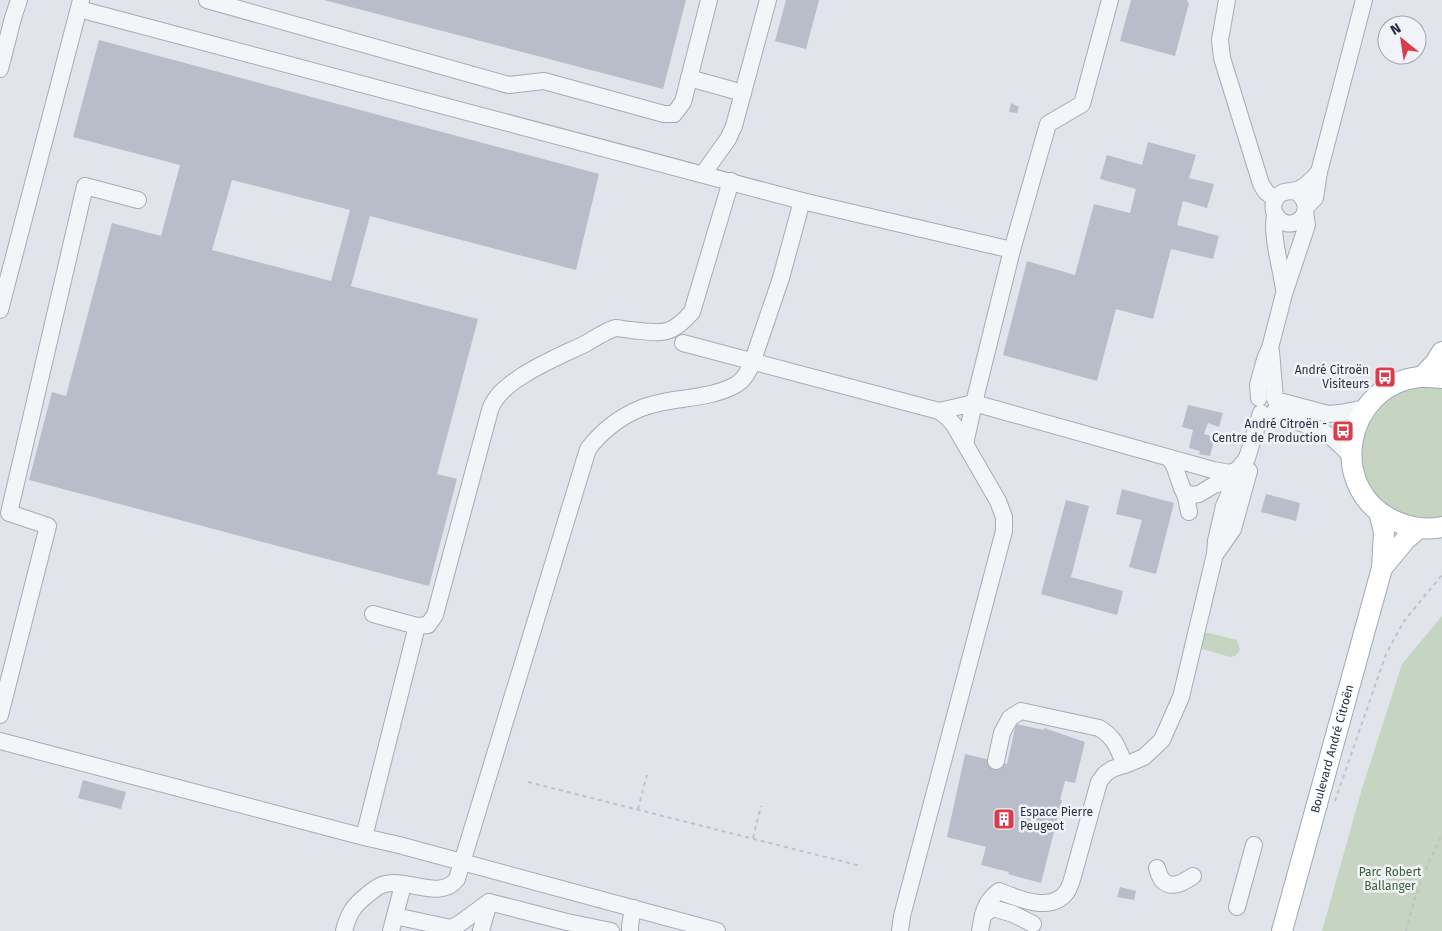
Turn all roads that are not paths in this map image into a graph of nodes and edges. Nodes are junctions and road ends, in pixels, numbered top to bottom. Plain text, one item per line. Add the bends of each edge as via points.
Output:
1 (207, 0) edge
2 (709, 0) edge
3 (768, 0) edge
4 (1110, 0) edge
5 (1227, 0) edge
6 (1364, 0) edge
7 (13, 3) edge
8 (80, 5) edge
9 (0, 69) edge
10 (690, 78) junction
11 (742, 93) junction
12 (1320, 172) junction
13 (703, 174) junction
14 (731, 181) junction
15 (1294, 191) junction
16 (138, 200) dead end
17 (802, 201) junction
18 (1275, 207) junction
19 (1306, 210) junction
20 (1012, 250) junction
21 (1284, 294) junction
22 (0, 310) edge
23 (684, 343) dead end
24 (1442, 352) edge
25 (753, 362) junction
26 (1422, 376) junction
27 (1442, 378) edge
28 (974, 403) junction
29 (1269, 405) junction
30 (1365, 408) junction
31 (939, 411) junction
32 (965, 444) junction
33 (1351, 456) junction
34 (1170, 458) junction
35 (1243, 463) junction
36 (1379, 512) junction
37 (1442, 527) edge
38 (1419, 528) junction
39 (1382, 568) junction
40 (373, 614) dead end
41 (417, 626) junction
42 (0, 715) edge
43 (0, 741) edge
44 (996, 761) dead end
45 (1125, 765) junction
46 (364, 837) junction
47 (1254, 845) dead end
48 (462, 862) junction
49 (1157, 868) dead end
50 (1193, 876) dead end
51 (403, 885) junction
52 (1008, 895) junction
53 (489, 902) junction
54 (1237, 907) dead end
55 (633, 908) junction
56 (1000, 910) junction
57 (982, 923) edge
58 (393, 924) edge
59 (1034, 924) dead end
60 (566, 926) edge
61 (344, 931) edge
62 (481, 931) edge
63 (612, 931) edge
64 (630, 931) edge
65 (716, 931) edge
66 (900, 931) edge
67 (1282, 931) edge

1 - 10 lane via 509,85 544,81 664,114 674,114 683,102
2 - 10 lane
3 - 11 lane
4 - 20 lane via 1082,104 1048,124
5 - 18 lane via 1220,40 1222,58 1261,184
6 - 12 lane
7 - 9 lane
8 - 13 lane
8 - 22 lane
10 - 11 lane
11 - 13 lane via 728,139
12 - 15 lane via 1309,184
12 - 19 lane via 1315,198
13 - 14 lane
14 - 17 lane
14 - 41 lane via 692,312 682,324 664,333 616,328 522,376 495,398 436,615 428,625
15 - 18 lane via 1283,192
15 - 19 lane via 1303,197
16 - 42 lane via 85,186 9,513 48,526
17 - 20 lane
17 - 25 lane
18 - 19 lane via 1283,222 1294,223 1303,217
18 - 21 lane via 1275,234
19 - 21 lane via 1307,225
20 - 28 lane
21 - 29 lane via 1270,348
23 - 25 lane
24 - 26 main road
25 - 31 lane
25 - 48 lane via 746,376 737,384 697,397 665,401 624,416 609,426 588,449
26 - 27 main road, Boulevard André Citroën
26 - 30 main road, Boulevard André Citroën via 1396,383
28 - 31 lane
28 - 32 lane
28 - 34 lane
29 - 30 lane via 1283,402 1328,414
29 - 33 lane via 1285,418 1325,433
29 - 35 lane
30 - 33 main road, Boulevard André Citroën via 1356,426
31 - 32 lane via 954,425
32 - 66 lane via 998,502 1004,518 1004,531
33 - 36 main road, Boulevard André Citroën via 1359,487
34 - 35 lane via 1230,473
34 - 35 lane via 1182,488 1192,495 1230,480
35 - 45 lane via 1249,470 1232,529 1215,554 1181,697 1162,740 1144,757
36 - 38 main road, Boulevard André Citroën via 1391,520
36 - 39 main road, Boulevard André Citroën via 1384,532
37 - 38 main road, Boulevard André Citroën
38 - 39 main road, Boulevard André Citroën
39 - 67 main road, Boulevard André Citroën
40 - 41 lane
41 - 46 lane
43 - 46 lane
44 - 45 lane via 1002,733 1010,718 1021,711 1100,728 1109,733 1116,743
45 - 52 lane via 1112,769 1099,782 1073,876 1062,897 1042,904
46 - 48 lane
47 - 54 lane
48 - 51 lane via 457,879 447,888
48 - 55 lane
49 - 50 lane via 1162,880 1171,884 1181,884
51 - 58 lane
51 - 61 lane via 383,884 361,900 348,916
52 - 56 lane via 1003,894 996,899
52 - 57 lane via 999,891 991,897
53 - 58 lane via 451,928
53 - 60 lane
53 - 62 lane
55 - 64 lane
55 - 65 lane
56 - 57 lane via 992,908
56 - 59 lane
60 - 63 lane

